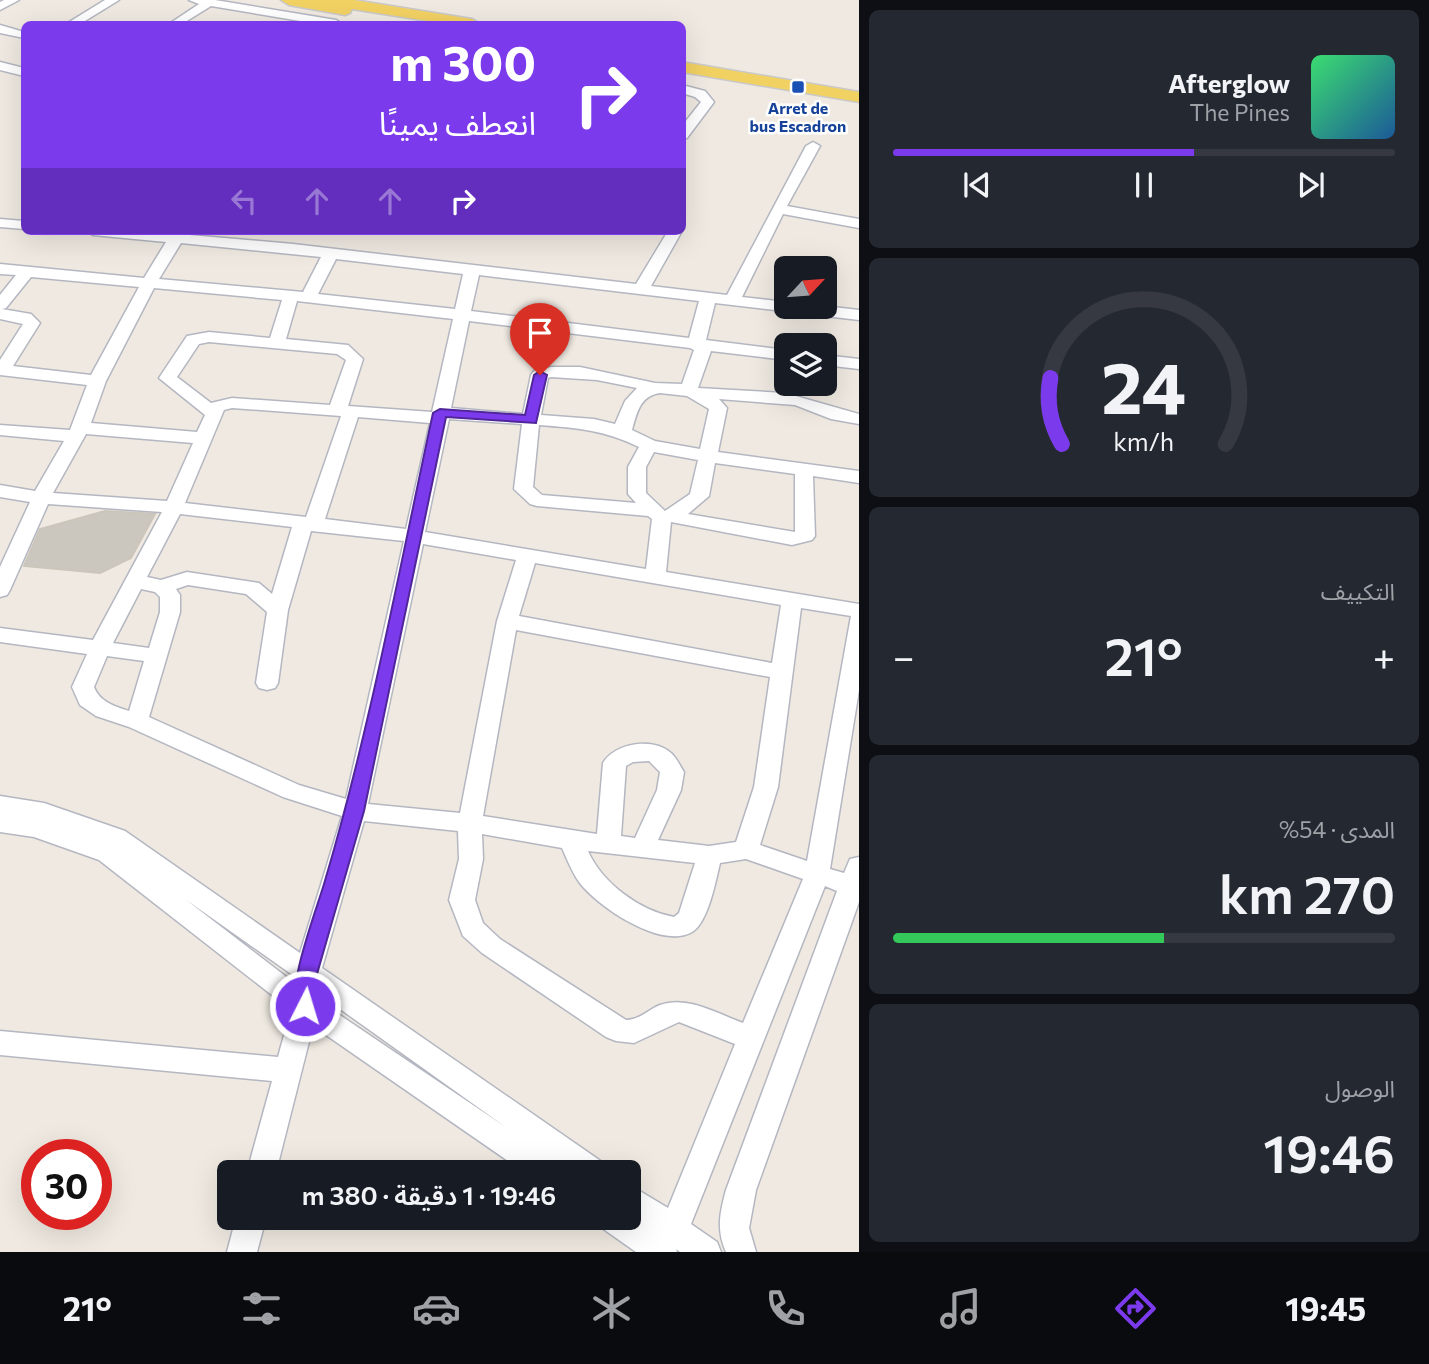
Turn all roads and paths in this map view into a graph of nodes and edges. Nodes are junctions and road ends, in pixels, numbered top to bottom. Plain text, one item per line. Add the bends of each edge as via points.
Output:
1 (13, 0) edge
2 (113, 0) edge
3 (289, 0) edge
4 (326, 0) edge
5 (201, 1) edge
6 (0, 7) edge
7 (77, 21) edge
8 (178, 21) edge
9 (290, 21) edge
10 (415, 21) edge
11 (454, 21) edge
12 (0, 29) edge
13 (21, 33) edge
14 (686, 61) edge
15 (0, 66) edge
16 (686, 68) edge
17 (21, 71) edge
18 (859, 89) edge
19 (686, 90) edge
20 (859, 97) edge
21 (686, 130) edge
22 (813, 146) dead end
23 (779, 209) junction
24 (0, 223) edge
25 (859, 224) edge
26 (21, 225) edge
27 (134, 235) edge
28 (674, 235) edge
29 (196, 236) edge
30 (176, 239) junction
31 (331, 253) junction
32 (0, 269) edge
33 (471, 270) junction
34 (27, 271) junction
35 (149, 282) junction
36 (641, 289) junction
37 (299, 296) junction
38 (708, 297) junction
39 (732, 300) junction
40 (0, 304) edge
41 (0, 314) edge
42 (859, 315) edge
43 (461, 316) junction
44 (277, 343) junction
45 (700, 345) junction
46 (774, 354) edge
47 (837, 361) edge
48 (859, 364) edge
49 (4, 371) edge
50 (97, 381) junction
51 (655, 389) junction
52 (0, 390) edge
53 (694, 392) junction
54 (344, 412) junction
55 (214, 414) junction
56 (439, 415) junction
57 (859, 419) edge
58 (531, 420) junction
59 (0, 430) edge
60 (78, 432) junction
61 (622, 432) junction
62 (204, 438) junction
63 (649, 445) junction
64 (707, 456) junction
65 (804, 469) junction
66 (859, 477) edge
67 (0, 491) edge
68 (41, 498) junction
69 (174, 507) junction
70 (662, 515) junction
71 (308, 525) junction
72 (412, 536) junction
73 (10, 546) edge
74 (527, 555) junction
75 (655, 577) junction
76 (134, 580) junction
77 (162, 587) junction
78 (0, 590) edge
79 (792, 600) junction
80 (278, 610) junction
81 (859, 611) edge
82 (506, 621) junction
83 (859, 621) edge
84 (0, 635) edge
85 (100, 648) junction
86 (157, 656) junction
87 (780, 673) junction
88 (267, 683) dead end
89 (137, 721) junction
90 (0, 805) edge
91 (355, 811) junction
92 (0, 823) edge
93 (470, 823) junction
94 (571, 840) junction
95 (608, 843) junction
96 (643, 846) junction
97 (746, 850) junction
98 (709, 855) junction
99 (817, 874) junction
100 (856, 876) edge
101 (307, 974) junction
102 (305, 1006) junction
103 (751, 1038) junction
104 (0, 1043) edge
105 (288, 1070) junction
106 (265, 1160) edge
107 (530, 1160) edge
108 (575, 1160) edge
109 (641, 1212) edge
110 (248, 1230) edge
111 (641, 1230) edge
112 (668, 1241) edge
113 (242, 1252) edge
114 (706, 1252) edge
115 (741, 1252) edge

1 - 6 street
2 - 7 street
3 - 10 main road
4 - 11 main road
5 - 8 street
5 - 9 street
12 - 13 street
14 - 18 main road
15 - 17 street
16 - 20 main road
19 - 21 street via 700,94 708,103
22 - 23 street
23 - 25 street
23 - 39 street
24 - 26 street
27 - 30 street
28 - 36 street
29 - 30 street
29 - 31 street
30 - 35 street
31 - 33 street
31 - 37 street
32 - 34 street
33 - 36 street
33 - 43 street
34 - 35 street
34 - 40 street
35 - 37 street
35 - 50 street
36 - 38 street
37 - 43 street
37 - 44 street
38 - 39 street
38 - 45 street
39 - 42 street
41 - 49 street via 25,317 32,323
43 - 45 street
43 - 56 street
44 - 54 street via 342,349 355,359
44 - 55 street via 209,337 194,340 168,378
45 - 46 street
45 - 53 street
47 - 48 street
49 - 50 street
49 - 52 street
50 - 60 street
51 - 53 street
51 - 58 street via 633,380 548,372 540,375
51 - 61 street via 641,393 631,405
53 - 57 street via 806,402 837,417
53 - 64 street via 718,408
54 - 55 street via 233,403 221,405
54 - 56 street
54 - 71 street
55 - 62 street
56 - 58 street
56 - 72 street
58 - 61 street
58 - 70 street via 523,489 537,500
59 - 60 street
60 - 62 street
60 - 68 street
61 - 63 street
62 - 69 street
63 - 64 street
63 - 70 street via 638,467 638,494
64 - 65 street
64 - 70 street via 699,496
65 - 66 street
65 - 70 street via 805,536 792,539
67 - 68 street
68 - 69 street
68 - 73 street
69 - 71 street
69 - 76 street
70 - 75 street
71 - 72 street
71 - 80 street
72 - 74 street
72 - 91 street
73 - 78 street
74 - 75 street
74 - 82 street
75 - 79 street
76 - 77 street
76 - 85 street
77 - 80 street via 187,578 252,587
77 - 86 street via 170,595 170,612
79 - 81 street
79 - 87 street
80 - 88 street
82 - 87 street
82 - 93 street
83 - 99 street
84 - 85 street
85 - 86 street
85 - 89 street via 83,687 88,700 104,711
86 - 89 street
87 - 97 street via 766,787
89 - 91 street via 291,791
90 - 101 street via 44,812 116,837
91 - 93 street
91 - 101 street
92 - 102 street via 36,828 108,853
93 - 94 street
93 - 103 street via 471,859 462,900 472,929 491,946 628,1034 639,1032 668,1012 679,1011
94 - 95 street
94 - 98 street via 588,875 606,894 670,928 682,927 690,919
95 - 96 street
95 - 96 street via 615,763 632,753 649,753 663,758 672,772 669,790
96 - 98 street
97 - 98 street
97 - 99 street
99 - 100 street
99 - 103 street
100 - 115 street via 741,1189 732,1222
101 - 102 street
101 - 108 street
102 - 105 street
102 - 107 street
103 - 112 street
104 - 105 street
105 - 106 street
109 - 112 street
110 - 113 street
111 - 112 street
112 - 114 street

